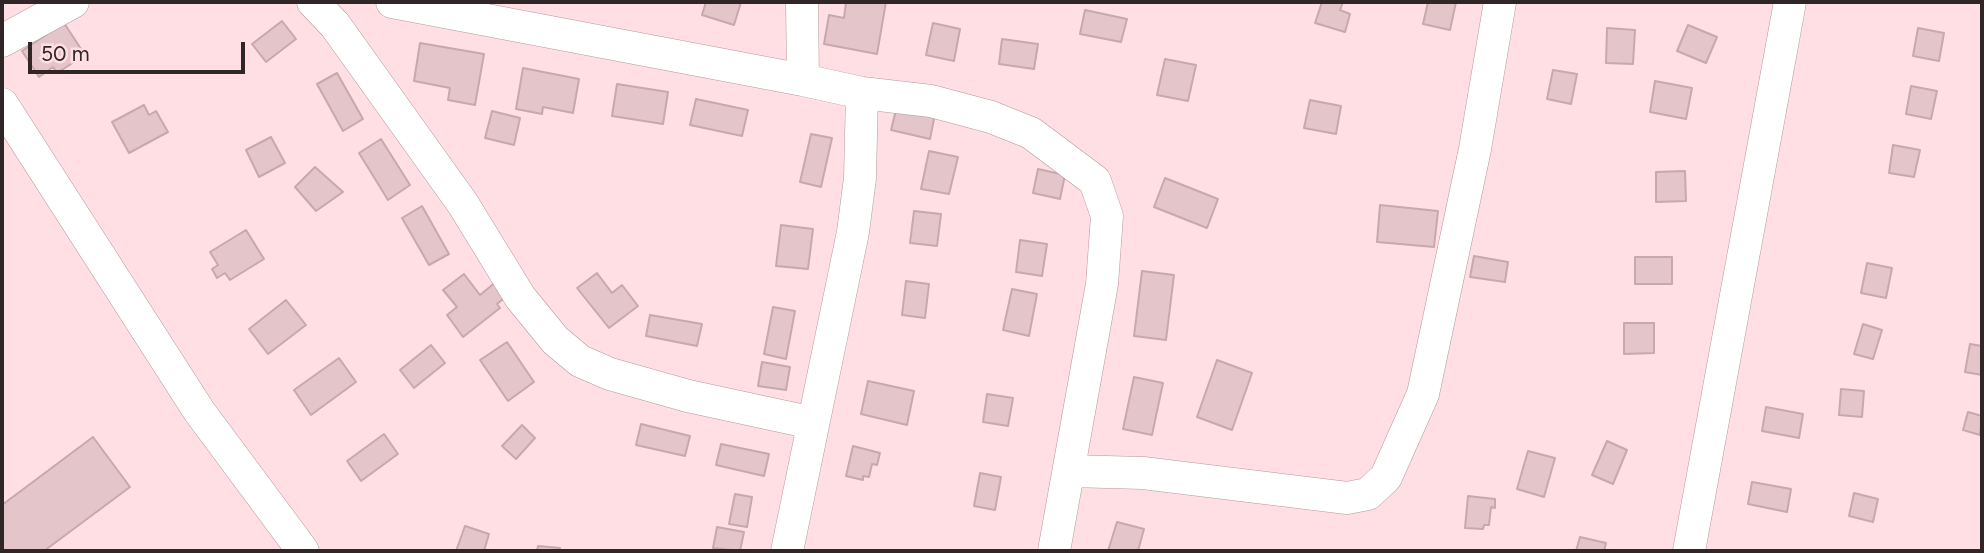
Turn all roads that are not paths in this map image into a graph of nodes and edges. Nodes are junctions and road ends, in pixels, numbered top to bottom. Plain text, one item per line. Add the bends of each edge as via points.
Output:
1 (73, 2) edge
2 (313, 2) edge
3 (392, 2) edge
4 (802, 2) edge
5 (1500, 2) edge
6 (1783, 3) edge
7 (2, 41) edge
8 (803, 80) junction
9 (862, 93) junction
10 (2, 104) edge
11 (813, 423) junction
12 (1070, 471) junction
13 (1694, 550) edge
14 (303, 551) edge
15 (787, 551) edge
16 (1054, 551) edge

1 - 7 street
2 - 11 street via 335,24 463,204 520,297 580,361 688,396
3 - 8 street
4 - 8 street
5 - 12 street via 1475,149 1423,394 1387,477 1368,494 1347,498 1156,474
6 - 13 street
8 - 9 street
9 - 11 street via 853,232
9 - 12 street via 931,102 1031,132 1095,181 1107,216 1102,284
10 - 14 street via 199,411
11 - 15 street
12 - 16 street

